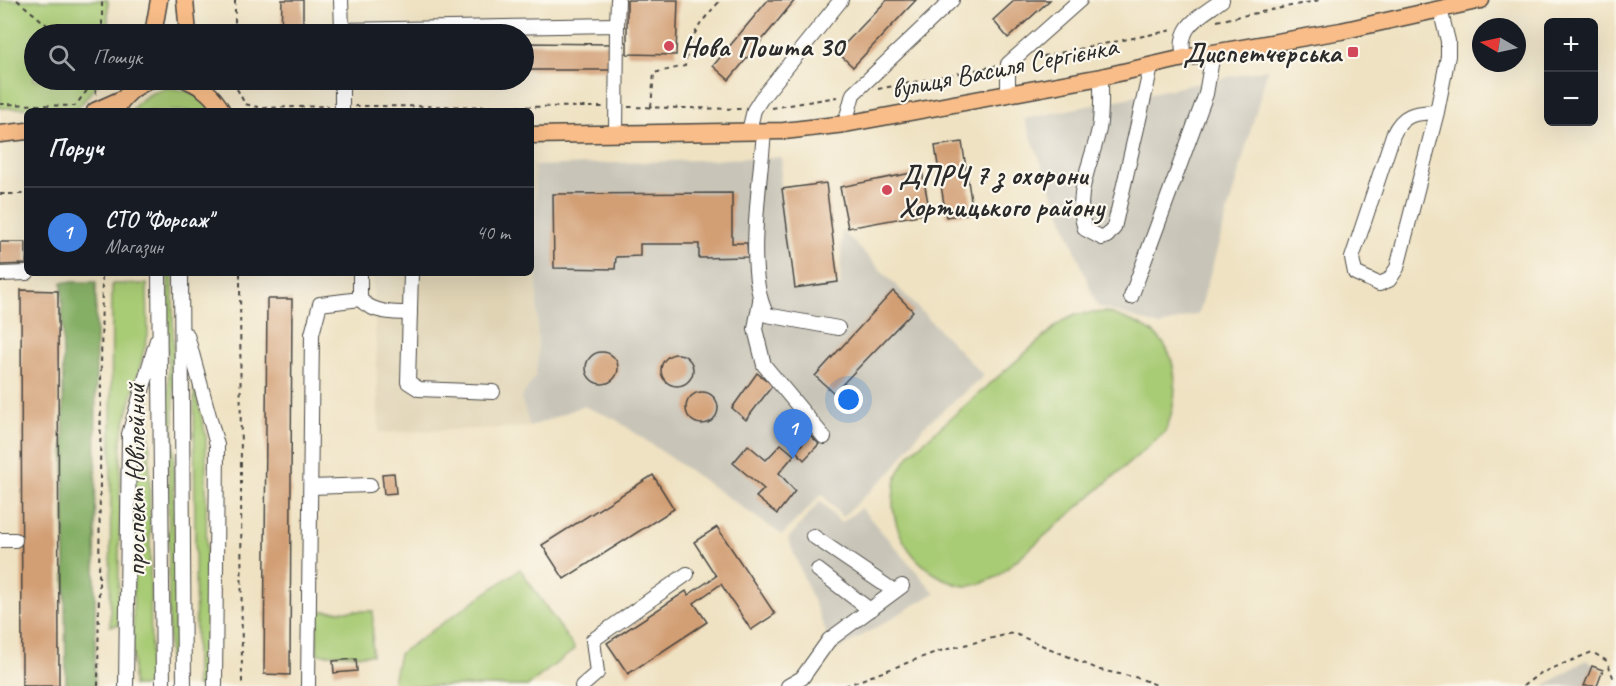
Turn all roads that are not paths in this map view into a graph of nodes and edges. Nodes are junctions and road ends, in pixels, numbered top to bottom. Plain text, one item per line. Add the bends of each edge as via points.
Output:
1 (159, 0) edge
2 (193, 0) edge
3 (341, 0) edge
4 (618, 0) edge
5 (841, 0) edge
6 (952, 0) edge
7 (1080, 0) edge
8 (1222, 0) edge
9 (1481, 0) edge
10 (185, 8) edge
11 (1440, 9) junction
12 (155, 24) edge
13 (187, 24) edge
14 (342, 24) edge
15 (617, 25) junction
16 (534, 27) edge
17 (1213, 53) junction
18 (1184, 58) junction
19 (1150, 67) junction
20 (1101, 77) junction
21 (133, 90) edge
22 (204, 90) edge
23 (342, 90) edge
24 (1008, 94) junction
25 (119, 105) edge
26 (218, 105) edge
27 (341, 108) edge
28 (1437, 112) junction
29 (845, 124) junction
30 (757, 131) junction
31 (0, 134) edge
32 (24, 134) edge
33 (616, 134) junction
34 (534, 135) edge
35 (24, 273) edge
36 (0, 274) edge
37 (159, 276) edge
38 (181, 276) edge
39 (360, 276) edge
40 (411, 276) edge
41 (1131, 297) dead end
42 (360, 299) junction
43 (760, 301) junction
44 (410, 313) junction
45 (181, 316) junction
46 (161, 327) junction
47 (838, 328) dead end
48 (493, 392) dead end
49 (824, 437) dead end
50 (370, 485) dead end
51 (311, 487) junction
52 (813, 536) dead end
53 (0, 540) edge
54 (15, 540) dead end
55 (818, 570) dead end
56 (687, 574) dead end
57 (870, 610) junction
58 (126, 686) edge
59 (163, 686) edge
60 (184, 686) edge
61 (218, 686) edge
62 (308, 686) edge
63 (582, 686) edge
64 (788, 686) edge

1 - 12 main road
2 - 10 street
3 - 14 street
4 - 15 street
5 - 30 street via 754,110
6 - 29 street via 853,94
7 - 24 street via 1008,64
8 - 18 street via 1185,28
9 - 11 main road, вулиця Василя Сергієнка
10 - 13 main road
11 - 17 main road, вулиця Василя Сергієнка
11 - 28 street via 1448,56
15 - 16 street
15 - 33 street
17 - 18 main road, вулиця Василя Сергієнка
17 - 41 street via 1206,94
18 - 19 main road, вулиця Василя Сергієнка
19 - 20 main road, вулиця Василя Сергієнка
19 - 20 street via 1114,228 1101,238 1085,229 1081,190 1099,127
20 - 24 main road, вулиця Василя Сергієнка
21 - 25 main road
22 - 26 main road
23 - 27 street
24 - 29 main road, вулиця Василя Сергієнка
28 - 28 street via 1397,268 1389,280 1379,284 1355,273 1352,258 1393,135 1399,122 1409,114
29 - 30 main road, вулиця Василя Сергієнка
30 - 33 main road, вулиця Василя Сергієнка
30 - 43 street
31 - 32 main road
33 - 34 main road, вулиця Василя Сергієнка
35 - 36 street
37 - 46 street, проспект Ювілейний
38 - 45 street, проспект Ювілейний
39 - 42 street
40 - 44 street
42 - 44 street via 387,312
42 - 51 street via 326,301 318,308 310,362
43 - 47 street via 767,315
43 - 49 street via 755,329 764,365
44 - 48 street via 407,376 412,386
45 - 60 street, проспект Ювілейний
45 - 61 street via 217,445
46 - 58 street via 129,434
46 - 59 street, проспект Ювілейний
50 - 51 street
51 - 62 street
52 - 57 street via 898,589
53 - 54 street
55 - 57 street
56 - 63 street via 592,640 597,673
57 - 64 street via 829,640 802,678

